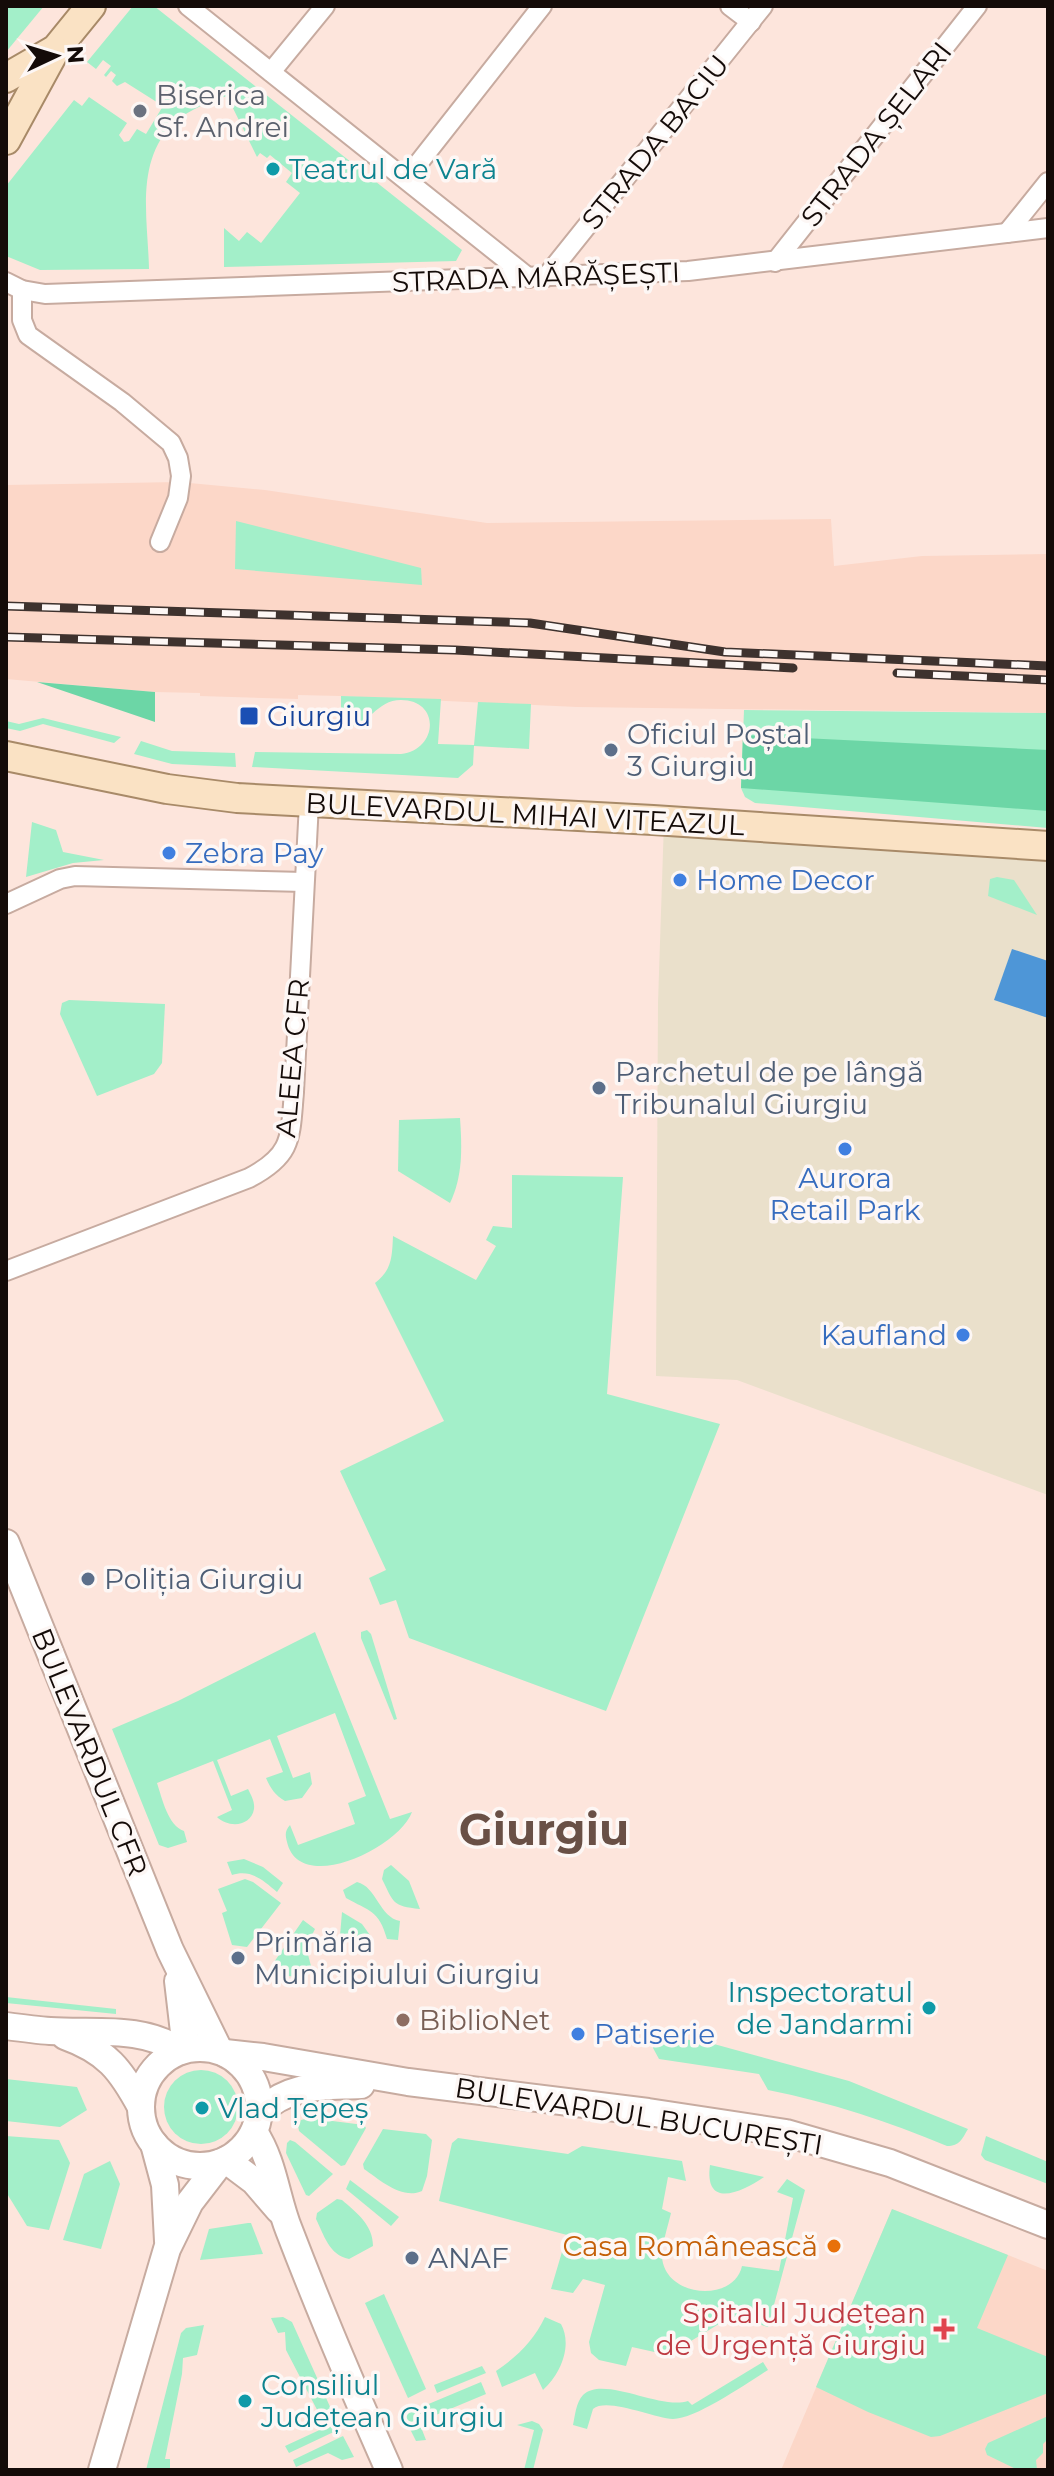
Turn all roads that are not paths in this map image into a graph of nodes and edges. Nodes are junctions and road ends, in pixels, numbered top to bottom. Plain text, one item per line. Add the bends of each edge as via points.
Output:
1 (91, 6) edge
2 (188, 6) edge
3 (325, 6) edge
4 (542, 6) edge
5 (730, 6) edge
6 (763, 6) edge
7 (977, 6) edge
8 (751, 22) junction
9 (56, 49) junction
10 (271, 72) junction
11 (6, 78) edge
12 (7, 126) edge
13 (406, 179) junction
14 (1048, 182) edge
15 (1048, 228) edge
16 (1007, 233) junction
17 (775, 262) junction
18 (538, 277) junction
19 (14, 286) edge
20 (160, 542) dead end
21 (6, 756) edge
22 (309, 803) junction
23 (1048, 846) edge
24 (304, 882) junction
25 (6, 904) edge
26 (6, 1271) edge
27 (6, 1543) edge
28 (175, 1961) junction
29 (6, 2026) edge
30 (51, 2031) junction
31 (183, 2050) junction
32 (222, 2052) junction
33 (408, 2082) junction
34 (141, 2107) junction
35 (256, 2122) junction
36 (154, 2144) junction
37 (223, 2161) junction
38 (283, 2216) junction
39 (1048, 2225) edge
40 (167, 2249) junction
41 (102, 2470) edge
42 (389, 2470) edge

1 - 9 main road
2 - 10 street
3 - 10 street
4 - 13 street
5 - 8 street
6 - 8 street, STRADA BACIU
7 - 17 street, STRADA ȘELARI
8 - 18 street, STRADA BACIU
9 - 11 main road
9 - 12 main road
10 - 13 street
13 - 18 street
14 - 16 street
15 - 16 street, STRADA MĂRĂȘEȘTI
16 - 17 street, STRADA MĂRĂȘEȘTI
17 - 18 street, STRADA MĂRĂȘEȘTI
18 - 19 street, STRADA MĂRĂȘEȘTI via 45,294
19 - 20 street, STRADA MĂRĂȘEȘTI via 28,335 171,443 181,476
21 - 22 main road, BULEVARDUL MIHAI VITEAZUL via 191,793
22 - 23 main road, BULEVARDUL MIHAI VITEAZUL
22 - 24 street, ALEEA CFR
24 - 25 street via 75,876
24 - 26 street, ALEEA CFR via 291,1131 283,1154 249,1178
27 - 28 main road, BULEVARDUL CFR
28 - 31 main road, BULEVARDUL CFR
28 - 32 main road, BULEVARDUL CFR
29 - 30 main road
30 - 31 main road via 140,2035
30 - 34 main road via 108,2058
31 - 32 main road
31 - 34 main road via 153,2070
32 - 33 main road, BULEVARDUL BUCUREȘTI
32 - 35 main road via 242,2064 253,2080 258,2093
33 - 35 main road, BULEVARDUL BUCUREȘTI via 295,2090 280,2096
33 - 39 main road, BULEVARDUL BUCUREȘTI via 786,2133 890,2163
34 - 36 main road
35 - 37 main road via 243,2149
35 - 38 main road
36 - 37 main road via 188,2165
36 - 40 main road via 168,2203
37 - 38 main road via 254,2181
37 - 40 main road via 190,2202
38 - 42 main road
40 - 41 main road

